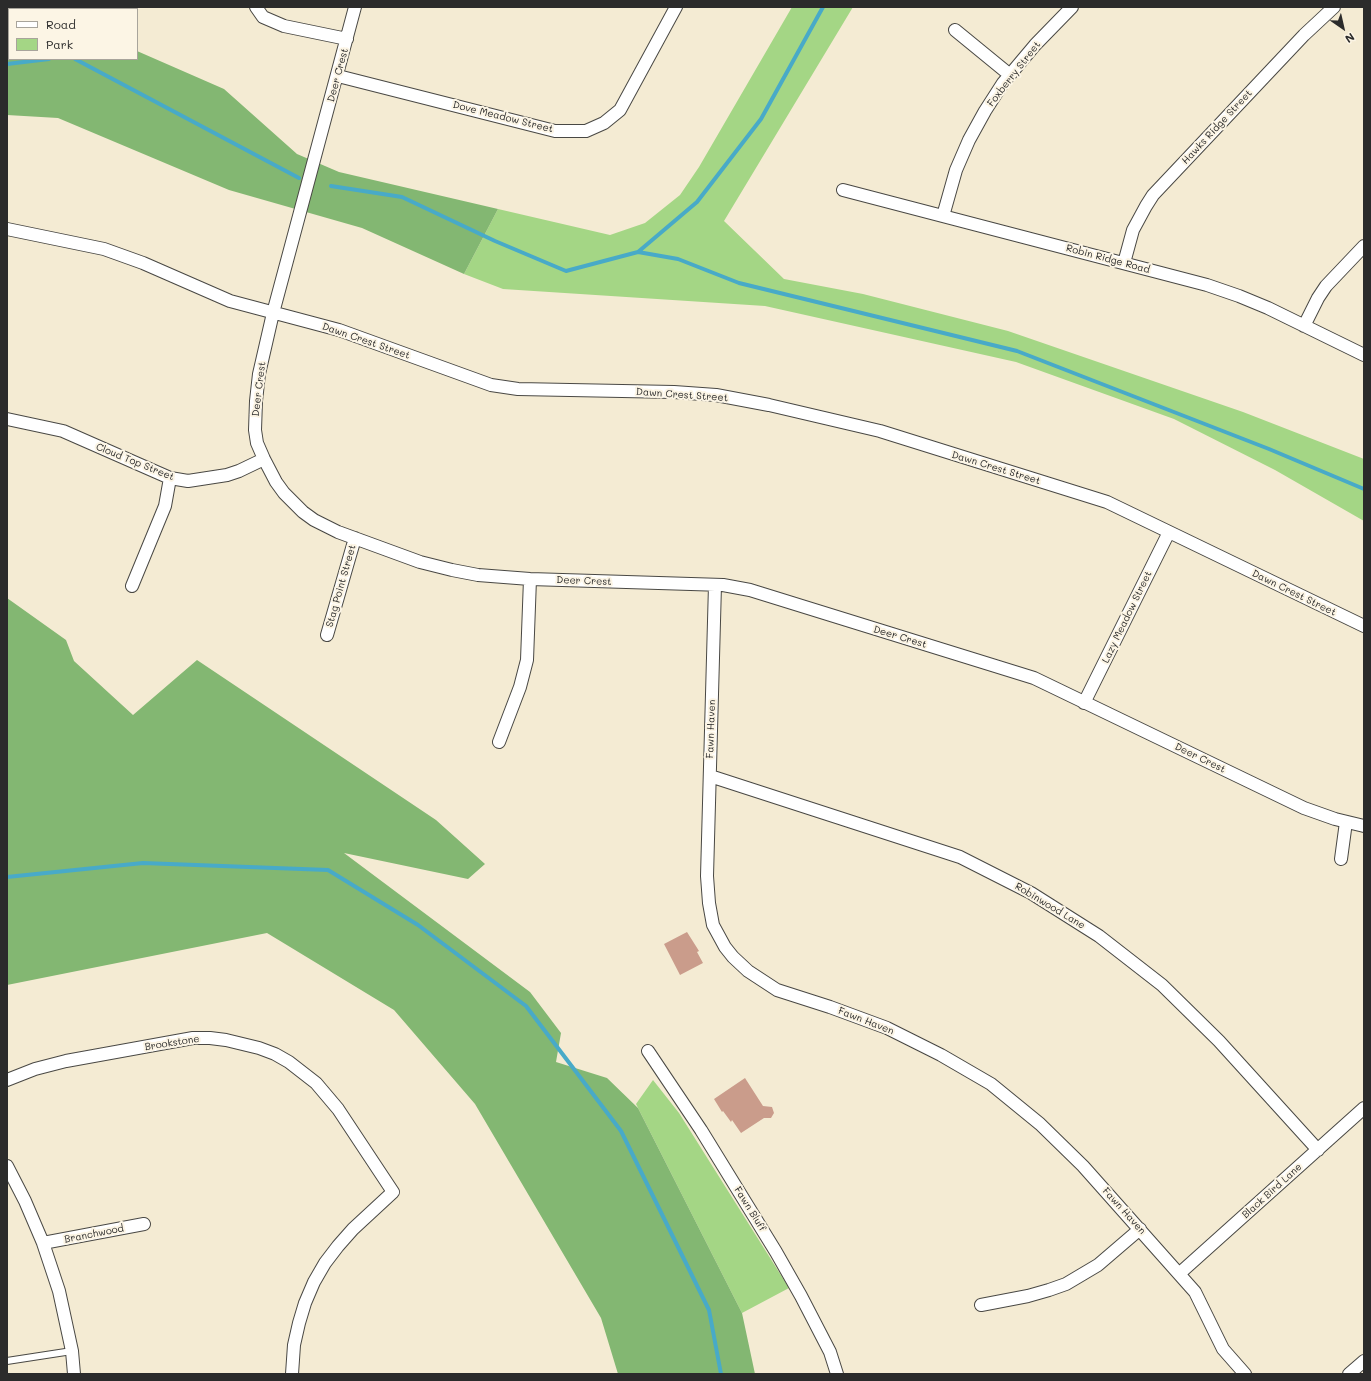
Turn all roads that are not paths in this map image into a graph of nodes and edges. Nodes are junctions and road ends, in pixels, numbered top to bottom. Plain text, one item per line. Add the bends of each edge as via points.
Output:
1 (256, 7) edge
2 (355, 7) edge
3 (676, 7) edge
4 (1072, 7) edge
5 (1334, 7) edge
6 (954, 30) dead end
7 (347, 39) junction
8 (1010, 75) junction
9 (338, 76) junction
10 (843, 190) dead end
11 (943, 216) junction
12 (7, 229) edge
13 (1364, 246) edge
14 (1124, 263) junction
15 (273, 313) junction
16 (1304, 326) junction
17 (1364, 355) edge
18 (7, 419) edge
19 (264, 459) junction
20 (170, 478) junction
21 (1169, 532) junction
22 (355, 538) junction
23 (530, 579) junction
24 (716, 585) junction
25 (132, 586) dead end
26 (1364, 626) edge
27 (327, 635) dead end
28 (1084, 702) junction
29 (499, 742) dead end
30 (710, 776) junction
31 (1346, 822) junction
32 (1364, 826) edge
33 (1341, 859) dead end
34 (648, 1051) dead end
35 (7, 1080) edge
36 (1364, 1108) edge
37 (1318, 1150) junction
38 (7, 1166) edge
39 (144, 1224) dead end
40 (1140, 1229) junction
41 (43, 1243) junction
42 (1180, 1274) junction
43 (981, 1305) dead end
44 (72, 1351) junction
45 (7, 1361) edge
46 (1364, 1361) edge
47 (74, 1374) edge
48 (292, 1374) edge
49 (837, 1374) edge
50 (1245, 1374) edge
51 (1349, 1374) edge

1 - 7 street via 263,17 284,26
2 - 7 street, Deer Crest
3 - 9 street, Dove Meadow Street via 620,110 604,123 586,131 555,131
4 - 8 street, Foxberry Street
5 - 14 street, Hawks Ridge Street via 1153,195 1134,230
6 - 8 street
7 - 9 street, Deer Crest
8 - 11 street, Foxberry Street via 984,110 969,140 956,170
9 - 15 street, Deer Crest
10 - 11 street, Robin Ridge Road
11 - 14 street, Robin Ridge Road
12 - 15 street, Dawn Crest Street via 104,249 230,301
13 - 16 street via 1326,286
14 - 16 street, Robin Ridge Road via 1239,296
15 - 19 street, Deer Crest via 259,374 256,401 255,430
15 - 21 street, Dawn Crest Street via 340,330 491,385 716,395 880,432 1107,502
16 - 17 street, Robin Ridge Road
18 - 20 street, Cloud Top Street via 63,431
19 - 20 street, Cloud Top Street via 227,475 188,481
19 - 22 street, Deer Crest via 284,493 303,512 314,520
20 - 25 street via 165,506
21 - 26 street, Dawn Crest Street
21 - 28 street, Lazy Meadow Street
22 - 23 street, Deer Crest via 420,562 452,570
22 - 27 street, Stag Point Street
23 - 24 street, Deer Crest
23 - 29 street via 527,660 520,688
24 - 28 street, Deer Crest via 750,590 1034,678
24 - 30 street, Fawn Haven
28 - 31 street, Deer Crest via 1304,808
30 - 37 street, Robinwood Lane via 960,858 1031,893 1099,936 1162,985 1219,1041
30 - 40 street, Fawn Haven via 707,876 709,903 713,925 733,957 777,990 887,1028 991,1084 1040,1124 1083,1166
31 - 32 street, Deer Crest
31 - 33 street
34 - 49 street, Fawn Bluff via 701,1130 802,1296 830,1352
35 - 48 street, Brookstone via 66,1061 193,1038 226,1040 259,1048 290,1062 328,1095 393,1192 338,1246 314,1282 298,1323
36 - 37 street, Black Bird Lane
37 - 42 street, Black Bird Lane
38 - 41 street
39 - 41 street, Branchwood
40 - 42 street, Fawn Haven
40 - 43 street via 1098,1265 1066,1284 1028,1296
41 - 44 street via 59,1292
42 - 50 street, Fawn Haven via 1195,1292 1223,1349
44 - 45 lane
44 - 47 street
46 - 51 street

